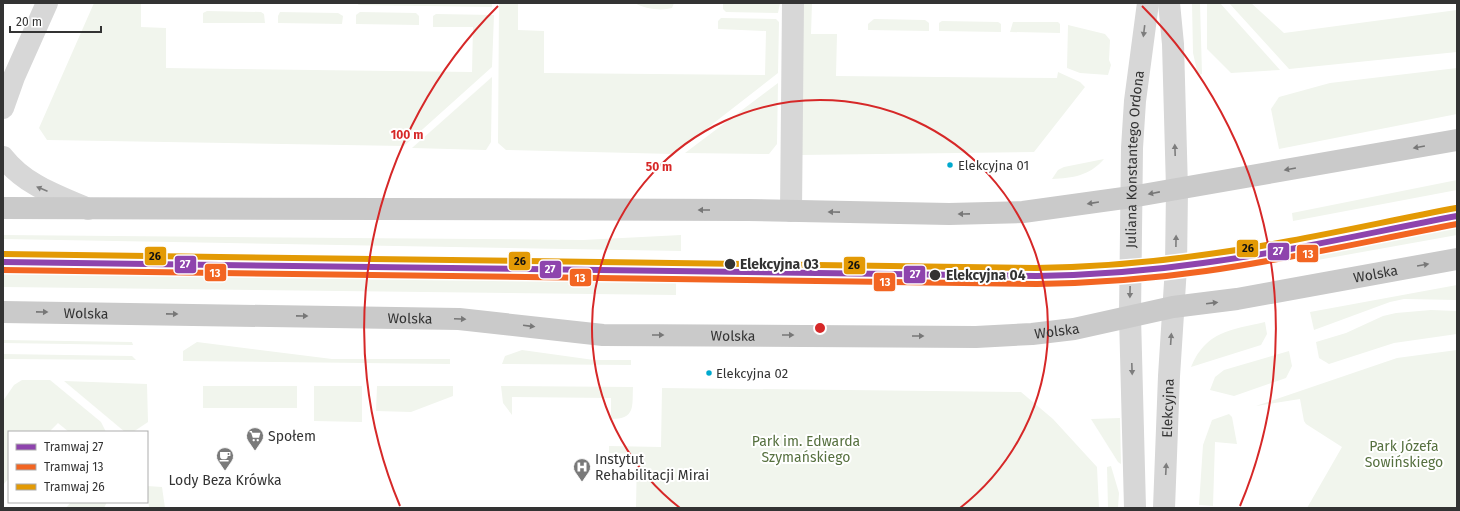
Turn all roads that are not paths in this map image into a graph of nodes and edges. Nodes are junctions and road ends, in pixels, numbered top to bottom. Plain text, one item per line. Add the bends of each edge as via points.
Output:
1 (47, 3) edge
2 (793, 3) edge
3 (1148, 3) edge
4 (1169, 3) edge
5 (3, 108) edge
6 (1457, 140) edge
7 (3, 157) edge
8 (1177, 189) junction
9 (1132, 197) junction
10 (3, 208) edge
11 (91, 210) junction
12 (791, 211) junction
13 (1457, 259) edge
14 (1173, 307) junction
15 (3, 312) edge
16 (1130, 316) junction
17 (1135, 508) edge
18 (1164, 508) edge

1 - 5 street
2 - 12 street
3 -> 9 street, Juliana Konstantego Ordona via 1135,101
8 -> 4 street via 1173,44
6 -> 8 main road
11 -> 7 street via 35,186 14,171
8 -> 9 main road
14 -> 8 street
9 -> 12 main road via 1023,212 949,214
9 -> 16 street, Juliana Konstantego Ordona
10 - 11 main road
12 -> 11 main road
14 -> 13 main road, Wolska via 1237,299
14 - 16 main road, Wolska
18 -> 14 street, Elekcyjna
15 -> 16 main road, Wolska via 459,319 603,335 968,337 1074,329
16 -> 17 street

